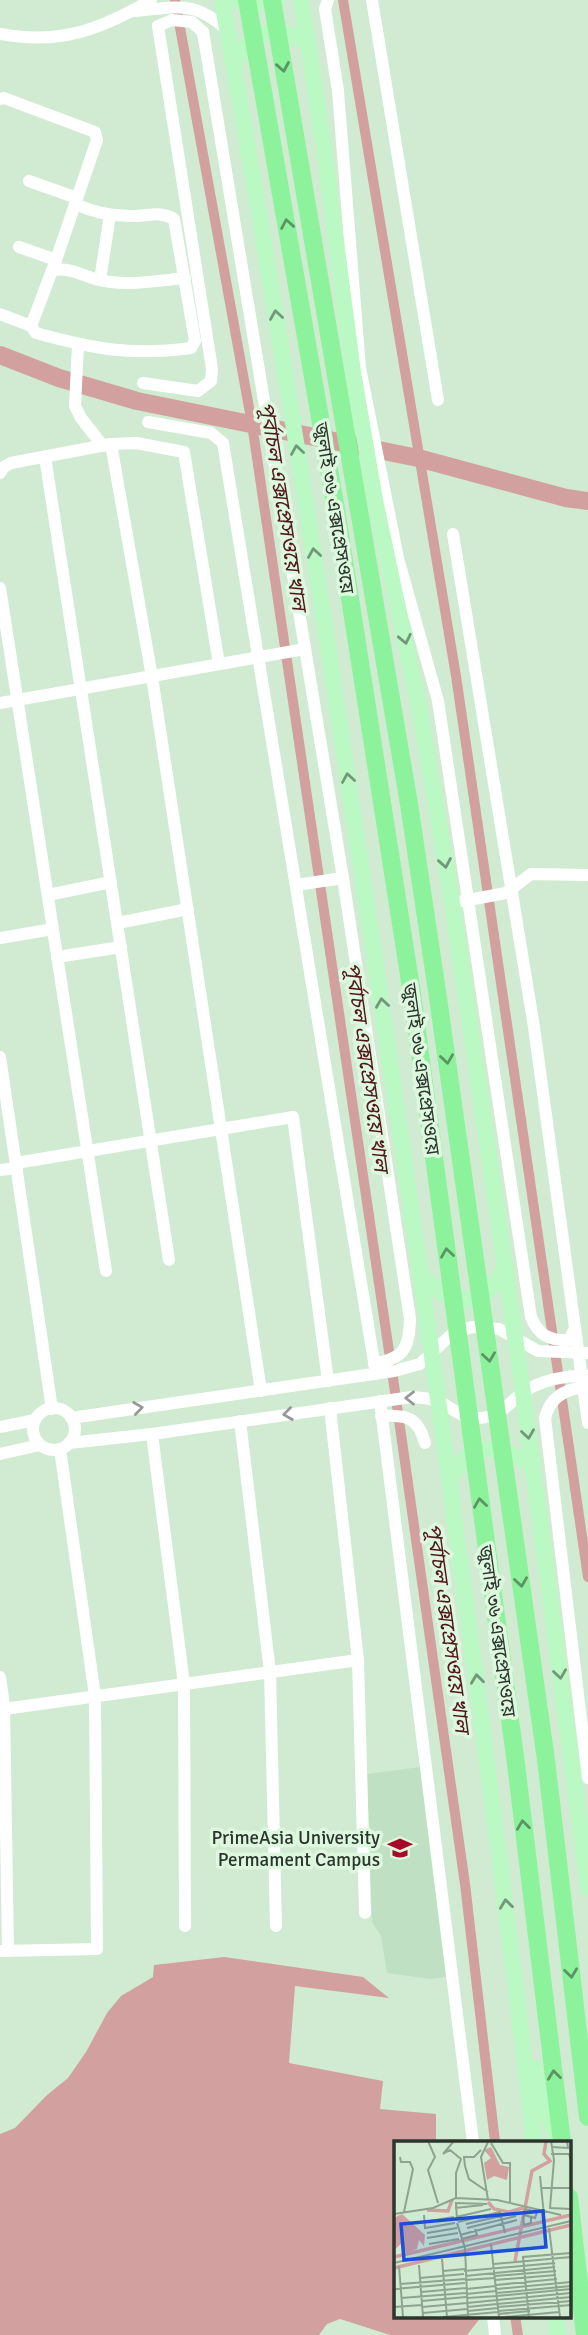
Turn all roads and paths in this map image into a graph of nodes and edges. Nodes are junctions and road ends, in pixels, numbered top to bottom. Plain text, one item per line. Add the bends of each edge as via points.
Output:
1 (222, 0) edge
2 (236, 0) edge
3 (247, 0) edge
4 (272, 0) edge
5 (278, 0) edge
6 (301, 0) edge
7 (328, 0) edge
8 (372, 0) edge
9 (153, 5) edge
10 (228, 31) junction
11 (203, 32) junction
12 (0, 34) edge
13 (308, 43) junction
14 (234, 64) junction
15 (0, 99) edge
16 (29, 181) dead end
17 (76, 201) junction
18 (110, 215) junction
19 (19, 247) dead end
20 (54, 265) junction
21 (186, 278) junction
22 (100, 280) junction
23 (0, 314) edge
24 (31, 326) junction
25 (78, 345) junction
26 (357, 370) junction
27 (143, 383) dead end
28 (267, 396) dead end
29 (438, 400) dead end
30 (148, 422) dead end
31 (107, 445) junction
32 (46, 457) junction
33 (0, 473) edge
34 (453, 534) dead end
35 (0, 588) edge
36 (0, 625) edge
37 (305, 649) junction
38 (5, 652) edge
39 (259, 658) junction
40 (219, 664) junction
41 (152, 677) junction
42 (82, 689) junction
43 (10, 701) edge
44 (588, 875) edge
45 (343, 878) junction
46 (111, 882) junction
47 (296, 885) junction
48 (510, 892) junction
49 (48, 895) junction
50 (464, 901) junction
51 (187, 909) junction
52 (118, 923) junction
53 (53, 929) junction
54 (0, 938) edge
55 (121, 947) junction
56 (57, 957) junction
57 (0, 1057) edge
58 (221, 1129) junction
59 (151, 1141) junction
60 (87, 1151) junction
61 (16, 1165) junction
62 (0, 1170) edge
63 (169, 1260) dead end
64 (505, 1266) junction
65 (106, 1271) dead end
66 (422, 1276) junction
67 (575, 1328) junction
68 (515, 1339) junction
69 (433, 1353) junction
70 (583, 1353) edge
71 (375, 1369) junction
72 (584, 1380) edge
73 (328, 1381) junction
74 (261, 1391) junction
75 (523, 1392) junction
76 (380, 1401) junction
77 (440, 1402) junction
78 (330, 1408) junction
79 (52, 1409) junction
80 (381, 1416) dead end
81 (71, 1418) junction
82 (35, 1420) junction
83 (240, 1421) junction
84 (588, 1423) edge
85 (0, 1427) edge
86 (152, 1434) junction
87 (425, 1444) dead end
88 (40, 1445) junction
89 (65, 1446) junction
90 (0, 1454) edge
91 (533, 1466) junction
92 (450, 1479) junction
93 (358, 1660) junction
94 (270, 1672) junction
95 (0, 1677) edge
96 (184, 1684) junction
97 (96, 1696) junction
98 (4, 1709) junction
99 (2, 1735) edge
100 (588, 1777) edge
101 (3, 1806) edge
102 (3, 1877) edge
103 (588, 1888) edge
104 (365, 1913) dead end
105 (184, 1926) dead end
106 (276, 1926) dead end
107 (509, 1934) junction
108 (4, 1951) edge
109 (588, 2117) edge
110 (473, 2141) edge
111 (534, 2141) edge
112 (559, 2141) edge
113 (560, 2141) edge
114 (570, 2206) edge
115 (585, 2335) edge

1 - 10 main road
2 - 5 main road via 253,5
113 -> 3 highway, জুলাই ৩৬ এক্সপ্রেসওয়ে via 516,1764 412,994 336,509
4 -> 109 highway, জুলাই ৩৬ এক্সপ্রেসওয়ে via 438,991 546,1760
6 - 13 main road
7 - 26 street via 325,9 338,91
8 - 29 street
9 - 10 street via 205,11
9 - 12 street via 52,38
10 - 14 main road
11 - 27 street via 183,19 158,26 211,381 198,391
11 - 28 street
11 - 37 street
13 - 14 main road via 289,33 259,33 244,45
13 - 26 main road
66 -> 14 main road via 308,517
15 - 17 street via 95,132 97,140
16 - 17 street
17 - 18 street
17 - 20 street
18 - 21 street via 161,213 174,219
18 - 22 street
19 - 20 street
20 - 22 street
20 - 24 street
21 - 22 street via 124,283
21 - 25 street via 195,341 191,348 159,353
23 - 24 street
24 - 25 street via 36,333
25 - 31 street via 75,406
26 - 50 main road via 419,707
30 - 39 street via 211,433 223,443
31 - 32 street
31 - 40 street via 136,443 184,452
31 - 41 street
32 - 33 street via 11,463
32 - 42 street
34 - 48 street
35 - 38 street
36 - 43 street
37 - 39 street
37 - 45 street
38 - 43 street
39 - 40 street
39 - 47 street
40 - 41 street
41 - 42 street
41 - 51 street
42 - 43 street
42 - 46 street
43 - 49 street
44 - 48 street via 531,874
45 - 47 street
45 - 71 street via 410,1319 410,1339 404,1352
46 - 49 street
46 - 52 street
47 - 71 street
48 - 50 street
48 - 67 street
49 - 53 street
50 - 64 main road
50 - 67 street via 531,1317 548,1338 569,1340
51 - 52 street
51 - 58 street
52 - 55 street
53 - 54 street
53 - 56 street
55 - 56 street
55 - 59 street
56 - 60 street
57 - 61 street
58 - 59 street
58 - 73 street via 293,1117
58 - 74 street
59 - 60 street
59 - 63 street
60 - 61 street
60 - 65 street
61 - 62 street
61 - 79 street
64 - 66 main road via 489,1290 465,1299 449,1298
64 - 68 main road
66 - 69 main road
67 - 70 street
68 - 69 street via 499,1329 472,1327 453,1334
68 - 70 street via 538,1351
68 - 75 main road
69 - 71 street via 409,1368
69 - 77 main road
70 - 72 street
71 - 73 street
72 - 75 street via 553,1380
72 - 84 street
72 - 100 street via 554,1399 544,1419
73 - 74 street
81 -> 74 street
75 - 77 street via 508,1408 477,1418
75 -> 91 main road
77 -> 76 street via 412,1397
76 - 78 street
76 - 110 street
77 - 92 main road
78 -> 83 street
78 - 93 street
79 - 81 street
79 - 82 street
80 - 87 street via 412,1419 421,1427
81 - 89 street via 74,1428
82 - 85 street
82 - 88 street via 33,1431
83 - 86 street
83 - 94 street
86 - 89 street
86 - 96 street
88 - 89 street via 50,1450
88 - 90 street
89 - 97 street
91 - 92 main road via 511,1452 484,1449 464,1458
91 -> 103 main road
107 -> 92 main road
93 - 94 street
93 - 104 street
94 - 96 street
94 - 106 street
95 - 98 street
96 - 97 street
96 - 105 street
97 - 98 street
97 - 108 street via 97,1949
98 - 99 street
99 - 101 street
101 - 102 street
102 - 108 street
107 - 111 main road
107 - 112 main road via 522,1966 537,2081
114 - 115 highway

